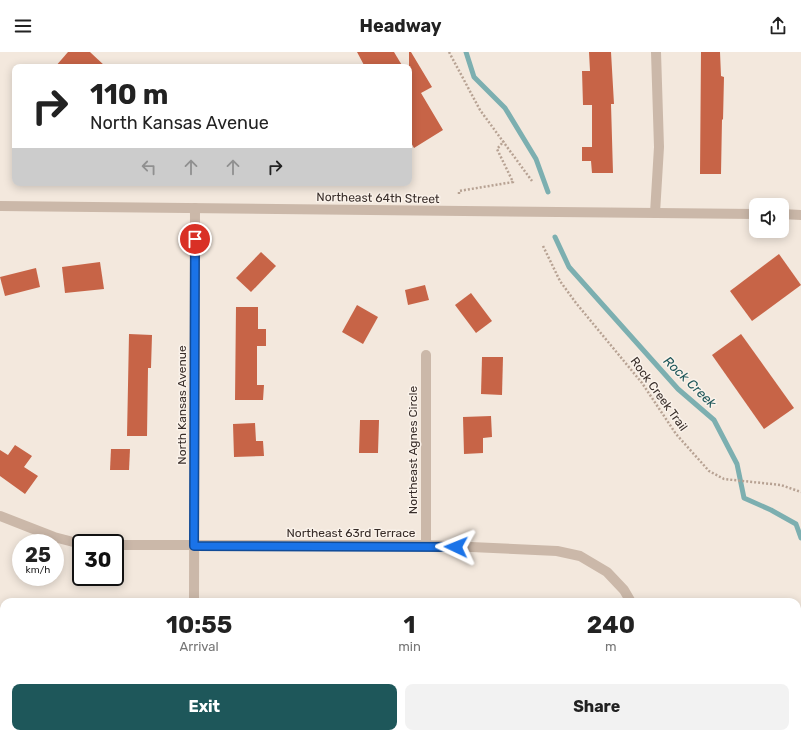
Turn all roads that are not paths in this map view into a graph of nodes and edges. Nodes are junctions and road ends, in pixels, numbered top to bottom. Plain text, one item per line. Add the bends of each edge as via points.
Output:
1 (656, 52) edge
2 (0, 206) edge
3 (195, 208) junction
4 (655, 213) junction
5 (749, 214) edge
6 (789, 214) edge
7 (801, 215) edge
8 (426, 355) dead end
9 (0, 516) edge
10 (72, 542) edge
11 (124, 545) edge
12 (426, 545) junction
13 (194, 546) junction
14 (194, 598) edge
15 (629, 598) edge

1 - 4 street via 659,147
2 - 3 street, Northeast 64th Street
3 - 4 street, Northeast 64th Street
3 - 13 street, North Kansas Avenue
4 - 5 street, Northeast 64th Street
6 - 7 street
8 - 12 street, Northeast Agnes Circle
9 - 10 street via 22,526
11 - 13 street, Northeast 63rd Terrace
12 - 13 street, Northeast 63rd Terrace
12 - 15 street, Northeast 63rd Terrace via 569,553 590,560 607,572
13 - 14 street, North Kansas Avenue

